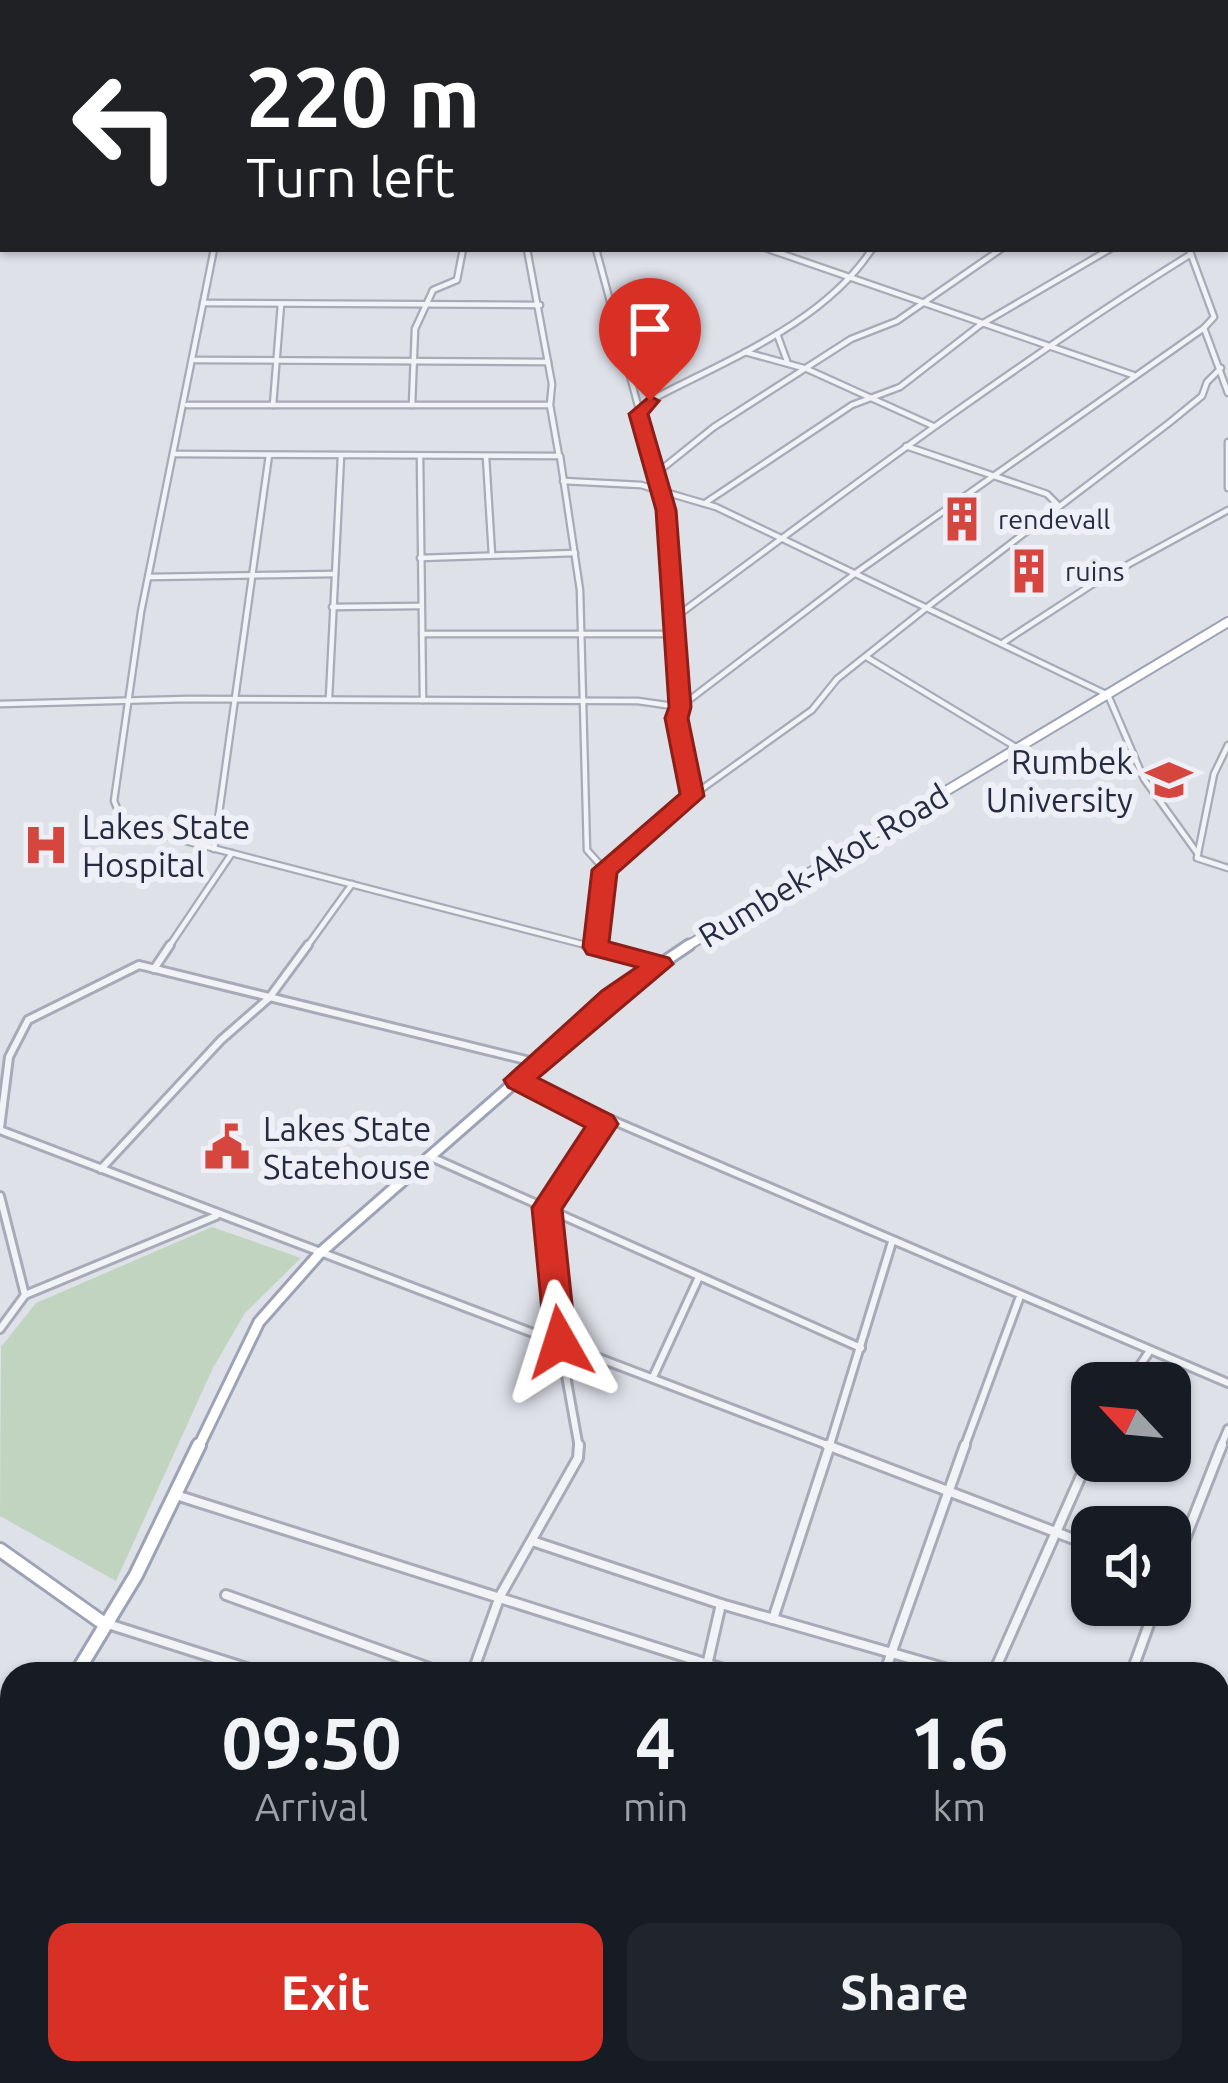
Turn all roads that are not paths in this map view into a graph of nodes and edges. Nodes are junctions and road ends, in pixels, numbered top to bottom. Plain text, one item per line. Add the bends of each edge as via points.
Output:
1 (213, 252) edge
2 (462, 252) edge
3 (528, 252) edge
4 (597, 252) edge
5 (776, 252) edge
6 (870, 252) edge
7 (996, 252) edge
8 (1106, 252) edge
9 (1190, 252) edge
10 (849, 278) junction
11 (203, 303) junction
12 (917, 303) junction
13 (281, 304) junction
14 (424, 305) junction
15 (540, 305) junction
16 (980, 325) junction
17 (1204, 328) junction
18 (777, 334) junction
19 (1048, 346) junction
20 (742, 351) junction
21 (1216, 357) junction
22 (1228, 358) edge
23 (194, 360) junction
24 (274, 361) junction
25 (415, 362) junction
26 (548, 362) junction
27 (788, 365) junction
28 (1221, 368) junction
29 (807, 369) junction
30 (1132, 375) junction
31 (1228, 393) edge
32 (867, 400) junction
33 (550, 404) junction
34 (187, 405) junction
35 (272, 405) junction
36 (412, 405) junction
37 (638, 414) junction
38 (933, 426) junction
39 (1228, 442) edge
40 (906, 446) junction
41 (176, 454) junction
42 (269, 454) junction
43 (340, 455) junction
44 (560, 455) junction
45 (421, 456) junction
46 (485, 456) junction
47 (658, 472) junction
48 (991, 476) junction
49 (562, 481) junction
50 (1228, 488) edge
51 (659, 491) junction
52 (705, 503) junction
53 (1058, 505) junction
54 (1228, 510) edge
55 (785, 535) junction
56 (575, 554) junction
57 (492, 556) junction
58 (420, 558) junction
59 (856, 572) junction
60 (334, 574) junction
61 (249, 576) junction
62 (149, 577) junction
63 (930, 605) junction
64 (332, 607) junction
65 (419, 607) junction
66 (673, 619) junction
67 (1228, 622) edge
68 (582, 633) junction
69 (422, 634) junction
70 (674, 634) junction
71 (1004, 642) junction
72 (866, 657) junction
73 (1108, 695) junction
74 (129, 697) junction
75 (234, 697) junction
76 (328, 698) junction
77 (423, 700) junction
78 (584, 700) junction
79 (0, 704) edge
80 (680, 707) junction
81 (1228, 745) edge
82 (1019, 749) junction
83 (692, 796) junction
84 (214, 849) junction
85 (232, 854) junction
86 (1198, 854) junction
87 (1228, 868) edge
88 (604, 870) junction
89 (352, 884) junction
90 (596, 947) junction
91 (660, 964) junction
92 (154, 969) junction
93 (268, 998) junction
94 (538, 1063) junction
95 (518, 1080) junction
96 (1, 1088) edge
97 (603, 1124) junction
98 (0, 1129) edge
99 (431, 1157) junction
100 (100, 1169) junction
101 (0, 1196) edge
102 (547, 1208) junction
103 (219, 1215) junction
104 (892, 1242) junction
105 (320, 1253) junction
106 (699, 1276) junction
107 (26, 1295) junction
108 (1019, 1299) junction
109 (0, 1329) edge
110 (560, 1342) junction
111 (861, 1348) junction
112 (1149, 1352) junction
113 (1142, 1362) edge
114 (653, 1377) junction
115 (1228, 1383) edge
116 (1228, 1429) edge
117 (827, 1444) junction
118 (1077, 1482) edge
119 (947, 1489) junction
120 (174, 1494) junction
121 (1191, 1523) edge
122 (1055, 1531) junction
123 (1071, 1537) edge
124 (532, 1541) junction
125 (2, 1555) edge
126 (226, 1595) dead end
127 (500, 1596) junction
128 (722, 1604) junction
129 (772, 1619) junction
130 (103, 1623) junction
131 (1148, 1626) edge
132 (888, 1652) junction
133 (82, 1662) edge
134 (227, 1662) edge
135 (413, 1662) edge
136 (476, 1662) edge
137 (686, 1662) edge
138 (708, 1662) edge
139 (886, 1662) edge
140 (923, 1662) edge
141 (997, 1662) edge
142 (1135, 1662) edge

1 - 11 street
2 - 14 street via 457,280 433,290
3 - 15 street
4 - 37 street
5 - 10 street
6 - 10 street
7 - 12 street
8 - 16 street
9 - 17 street via 1214,316
9 - 19 street
10 - 12 street
10 - 18 street
11 - 13 street
11 - 23 street
12 - 16 street
12 - 29 street
13 - 14 street
13 - 24 street
14 - 15 street
14 - 25 street
15 - 26 street
16 - 19 street
16 - 32 street via 900,387
17 - 21 street
17 - 30 street
18 - 20 street
18 - 27 street
19 - 30 street
19 - 38 street
20 - 27 street
20 - 37 street
21 - 22 street
21 - 28 street
23 - 24 street
23 - 34 street
24 - 25 street
24 - 35 street
25 - 26 street
25 - 36 street
26 - 33 street
27 - 29 street
28 - 31 street
28 - 53 street via 1202,396
29 - 32 street
29 - 47 street
30 - 48 street
32 - 38 street
32 - 52 street
33 - 36 street
33 - 44 street
34 - 35 street
34 - 41 street
35 - 36 street
37 - 47 street
38 - 40 street
39 - 50 street
40 - 48 street
40 - 55 street
41 - 42 street
41 - 62 street
42 - 43 street
42 - 61 street
43 - 45 street
43 - 60 street
44 - 46 street
44 - 49 street
45 - 46 street
45 - 58 street
46 - 57 street
47 - 51 street
48 - 53 street
48 - 59 street
49 - 51 street via 595,478
49 - 56 street
51 - 52 street
51 - 66 street
52 - 55 street
53 - 63 street
54 - 71 street
55 - 59 street
55 - 66 street
56 - 57 street
56 - 68 street
57 - 58 street
58 - 65 street
59 - 63 street
59 - 80 street
60 - 61 street
60 - 64 street
61 - 62 street
61 - 75 street
62 - 74 street
63 - 71 street
63 - 72 street
64 - 65 street
64 - 76 street
65 - 69 street
66 - 70 street
67 - 73 main road, Rumbek-Akot Road
68 - 69 street
68 - 70 street
68 - 78 street
69 - 77 street
70 - 80 street
71 - 73 street
72 - 82 street
72 - 83 street via 812,710
73 - 82 main road, Rumbek-Akot Road
73 - 86 street via 1149,785
74 - 75 street
74 - 79 street
74 - 84 street via 114,801 124,826
75 - 76 street
75 - 84 street
76 - 77 street
77 - 78 street
78 - 80 street
78 - 88 street via 587,850
80 - 83 street
81 - 86 street
82 - 91 main road, Rumbek-Akot Road
83 - 88 street
84 - 85 street
85 - 89 street
85 - 92 street
86 - 87 street
88 - 90 street
89 - 90 street
89 - 93 street
90 - 91 street
91 - 94 main road, Rumbek-Akot Road
92 - 93 street
92 - 96 street via 139,965 28,1020
93 - 94 street
93 - 100 street
94 - 95 main road, Rumbek-Akot Road
95 - 97 street
95 - 99 main road, Rumbek-Akot Road
96 - 98 street
97 - 102 street
97 - 104 street
98 - 100 street
99 - 102 street
99 - 105 main road, Rumbek-Akot Road
100 - 103 street
101 - 107 street
102 - 106 street
102 - 110 street
103 - 105 street
103 - 107 street
104 - 108 street
104 - 111 street
105 - 110 street
105 - 120 main road, Rumbek-Akot Road via 259,1322
106 - 111 street
106 - 114 street
107 - 109 street
108 - 112 street
108 - 119 street
110 - 114 street
110 - 124 street via 578,1458
111 - 117 street
112 - 113 street
112 - 115 street
114 - 117 street
116 - 121 street
117 - 119 street
117 - 129 street
118 - 122 street
119 - 122 street
119 - 132 street
120 - 127 street
120 - 130 main road, Rumbek-Akot Road
122 - 123 street
122 - 141 street
124 - 127 street
124 - 128 street
125 - 130 main road
126 - 135 street
127 - 136 street
127 - 137 street
128 - 129 street
128 - 138 street
129 - 132 street
130 - 133 main road, Rumbek-Akot Road
130 - 134 street
131 - 142 street
132 - 139 street
132 - 140 street

